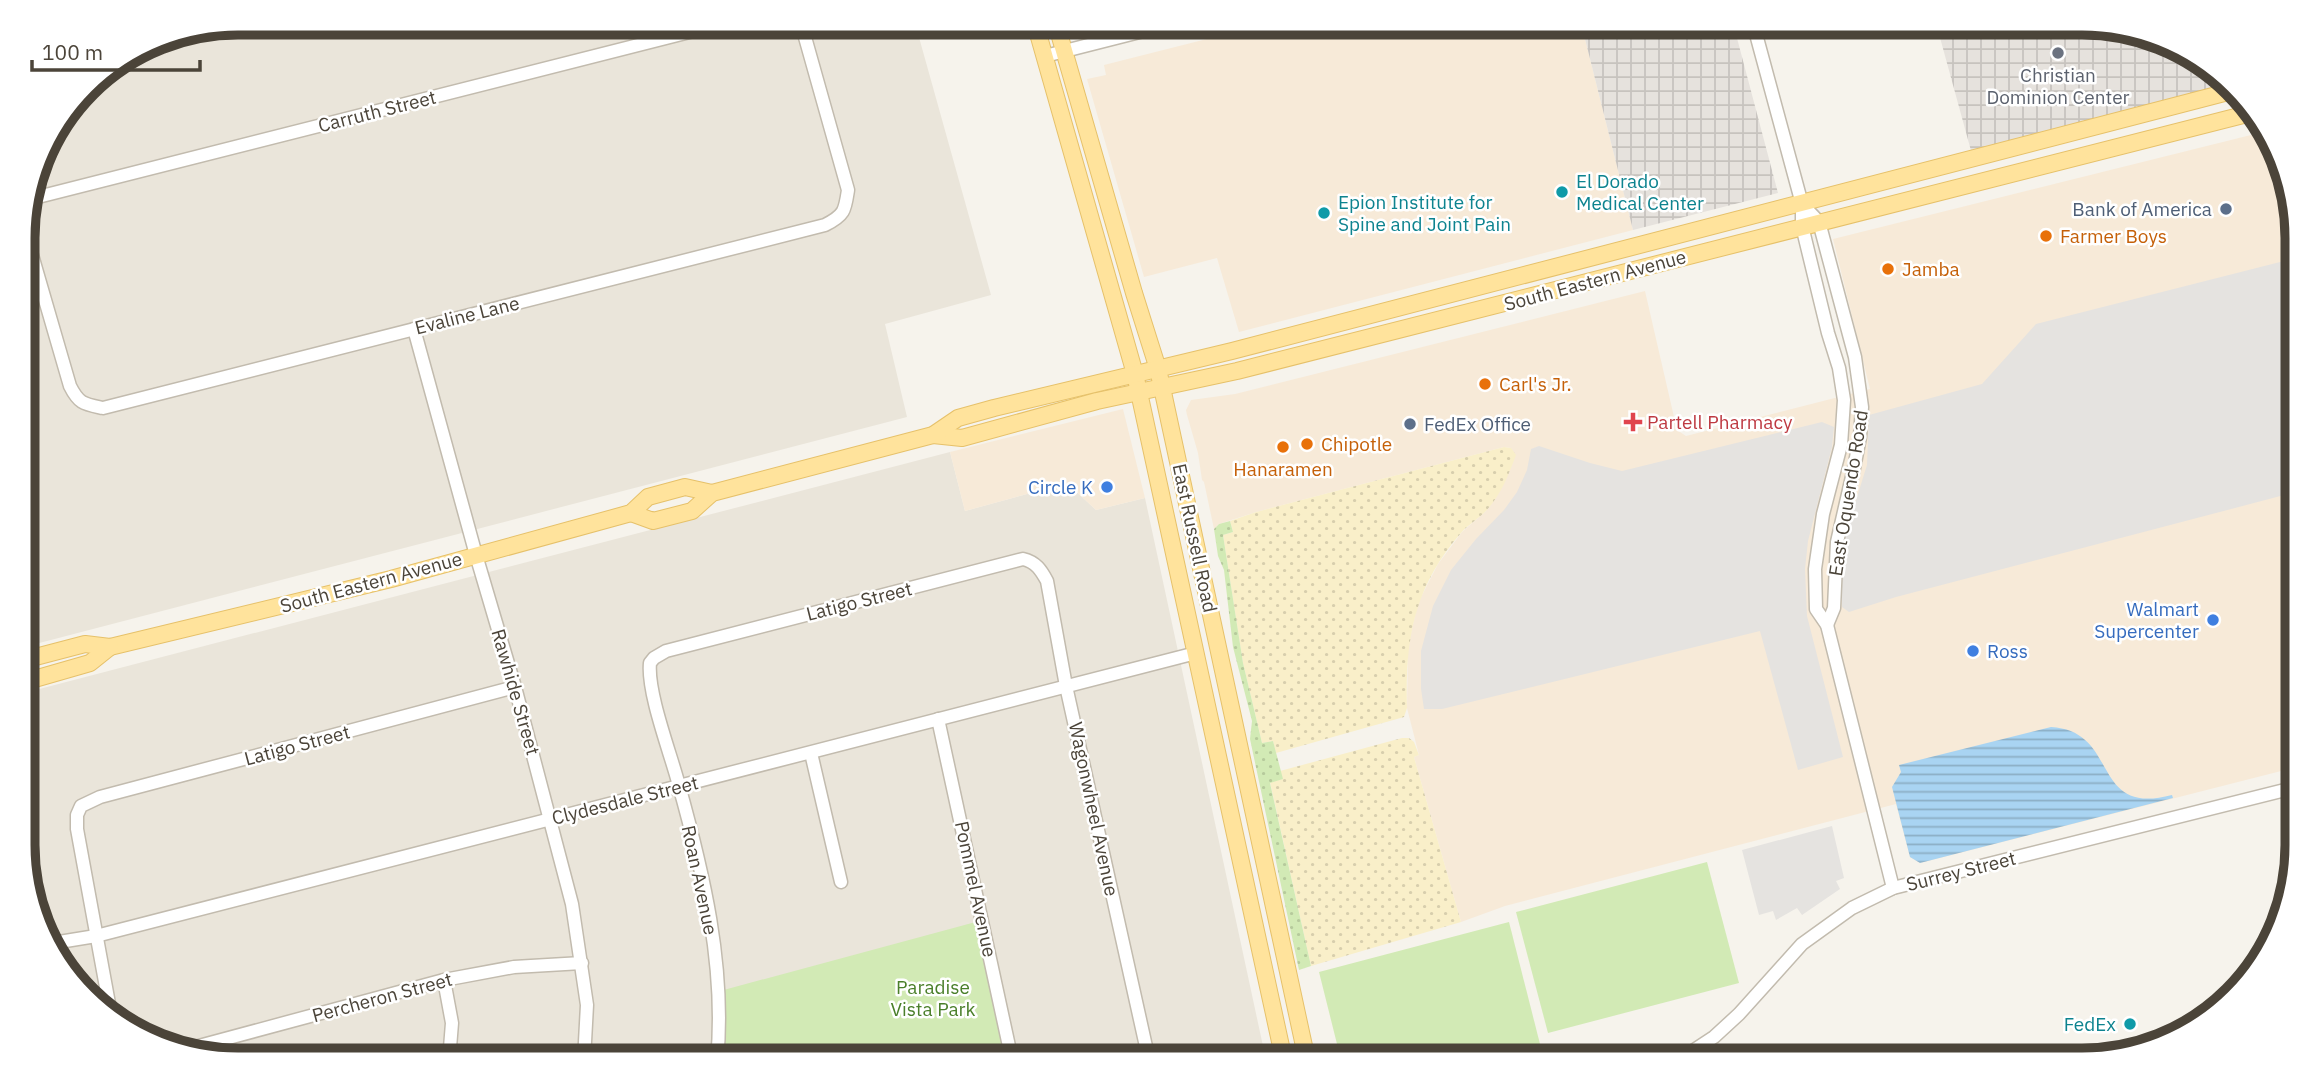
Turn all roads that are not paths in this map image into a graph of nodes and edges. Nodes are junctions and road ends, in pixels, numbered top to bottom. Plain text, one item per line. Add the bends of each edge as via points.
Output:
1 (678, 35) edge
2 (804, 35) edge
3 (1039, 35) edge
4 (1060, 35) edge
5 (1128, 35) edge
6 (1756, 35) edge
7 (1065, 51) junction
8 (1045, 56) junction
9 (2225, 93) edge
10 (1078, 97) junction
11 (1058, 102) junction
12 (2244, 115) edge
13 (40, 197) edge
14 (1802, 204) junction
15 (1819, 222) junction
16 (1801, 226) junction
17 (35, 265) edge
18 (1489, 285) junction
19 (1500, 305) junction
20 (414, 329) junction
21 (1158, 369) junction
22 (1135, 374) junction
23 (1162, 387) junction
24 (1139, 392) junction
25 (933, 435) junction
26 (712, 493) junction
27 (631, 513) junction
28 (476, 555) junction
29 (1032, 561) joint
30 (1827, 625) junction
31 (110, 647) junction
32 (1196, 653) junction
33 (35, 657) edge
34 (650, 663) joint
35 (35, 679) edge
36 (1066, 686) junction
37 (516, 687) junction
38 (939, 719) junction
39 (811, 753) junction
40 (1244, 772) junction
41 (1223, 777) junction
42 (679, 786) junction
43 (2285, 790) edge
44 (551, 819) junction
45 (841, 882) dead end
46 (1893, 888) junction
47 (96, 936) junction
48 (59, 942) edge
49 (582, 963) junction
50 (444, 980) junction
51 (109, 1001) edge
52 (203, 1045) edge
53 (450, 1048) edge
54 (585, 1048) edge
55 (718, 1048) edge
56 (1009, 1048) edge
57 (1146, 1048) edge
58 (1281, 1048) edge
59 (1304, 1048) edge
60 (1697, 1048) edge

1 - 13 street, Carruth Street
2 - 20 street, Evaline Lane via 848,190 845,210 838,219
3 - 8 main road, East Russell Road
4 - 7 main road, East Russell Road
5 - 7 street
6 - 14 street, East Oquendo Road
7 - 8 street
7 - 10 main road, East Russell Road
8 - 11 main road, East Russell Road
9 - 14 main road, South Eastern Avenue
10 - 11 main road
10 - 21 main road, East Russell Road
11 - 22 main road, East Russell Road
12 - 15 main road, South Eastern Avenue
14 - 15 street, East Oquendo Road
14 - 16 street, East Oquendo Road
14 - 18 main road, South Eastern Avenue
15 - 16 main road, South Eastern Avenue
15 - 30 street, East Oquendo Road via 1855,357 1862,407 1837,542 1834,608
16 - 19 main road, South Eastern Avenue
16 - 30 street, East Oquendo Road via 1844,400 1841,445 1820,526 1815,569 1816,609
17 - 20 street, Evaline Lane via 75,397 103,408
18 - 19 main road
18 - 21 main road, South Eastern Avenue
19 - 23 main road, South Eastern Avenue
20 - 28 street, Rawhide Street
21 - 22 main road, South Eastern Avenue
21 - 23 main road, East Russell Road
22 - 24 main road, East Russell Road
22 - 25 main road, South Eastern Avenue via 958,418
23 - 24 main road, South Eastern Avenue
23 - 40 main road, East Russell Road
24 - 25 main road, South Eastern Avenue via 962,438
24 - 32 main road, East Russell Road
25 - 26 main road, South Eastern Avenue
26 - 27 main road, South Eastern Avenue via 685,487 648,497
26 - 27 main road, South Eastern Avenue via 692,511 653,521
27 - 28 main road, South Eastern Avenue
28 - 31 main road, South Eastern Avenue
28 - 37 street, Rawhide Street
29 - 34 street, Latigo Street via 1023,559 666,651
29 - 36 street, Wagonwheel Avenue via 1047,581
30 - 46 street, East Oquendo Road
31 - 33 main road, South Eastern Avenue via 85,644
31 - 35 main road, South Eastern Avenue via 90,663
32 - 36 street, Clydesdale Street
32 - 41 main road, East Russell Road
34 - 42 street, Roan Avenue via 651,684
36 - 38 street, Clydesdale Street
36 - 57 street, Wagonwheel Avenue
37 - 44 street, Rawhide Street
37 - 47 street, Latigo Street via 100,797 81,806 77,829
38 - 39 street, Clydesdale Street
38 - 56 street, Pommel Avenue
39 - 42 street, Clydesdale Street
39 - 45 street
40 - 41 main road
40 - 59 main road, East Russell Road
41 - 58 main road, East Russell Road
42 - 44 street, Clydesdale Street
42 - 55 street, Roan Avenue via 715,950
43 - 46 street, Surrey Street
44 - 47 street, Clydesdale Street
44 - 49 street, Rawhide Street
46 - 60 street, Surrey Street via 1852,908 1802,944 1739,1014
47 - 48 street, Clydesdale Street
47 - 51 street
49 - 50 street, Percheron Street via 514,967
49 - 54 street, Rawhide Street via 587,1005
50 - 52 street, Percheron Street
50 - 53 street via 452,1023

